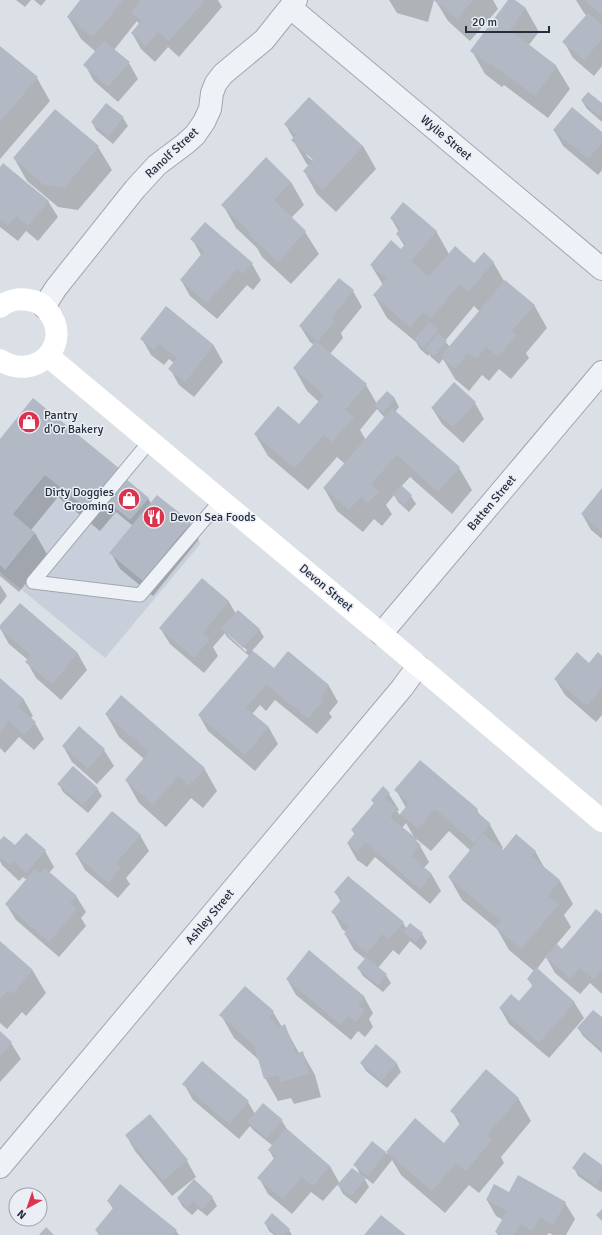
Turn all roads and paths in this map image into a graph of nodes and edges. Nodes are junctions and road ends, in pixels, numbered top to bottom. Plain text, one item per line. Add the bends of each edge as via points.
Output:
1 (293, 4) edge
2 (602, 269) edge
3 (0, 307) edge
4 (44, 307) junction
5 (48, 356) junction
6 (0, 360) edge
7 (602, 372) edge
8 (150, 441) junction
9 (221, 500) junction
10 (382, 634) junction
11 (418, 666) junction
12 (602, 821) edge
13 (0, 1167) edge

1 - 2 street, Wylie Street
1 - 4 street, Ranolf Street via 264,40 223,74 212,93 210,109 195,135 157,164 135,189 56,288
3 - 4 main road via 10,301 22,299 34,301
4 - 5 main road via 56,326 54,347
5 - 6 main road via 37,364 18,367
5 - 8 main road, Devon Street
7 - 10 street, Batten Street
8 - 9 main road, Devon Street
8 - 9 lane via 33,582 140,596
9 - 10 main road, Devon Street
10 - 11 main road, Devon Street
11 - 12 main road, Devon Street
11 - 13 street, Ashley Street

